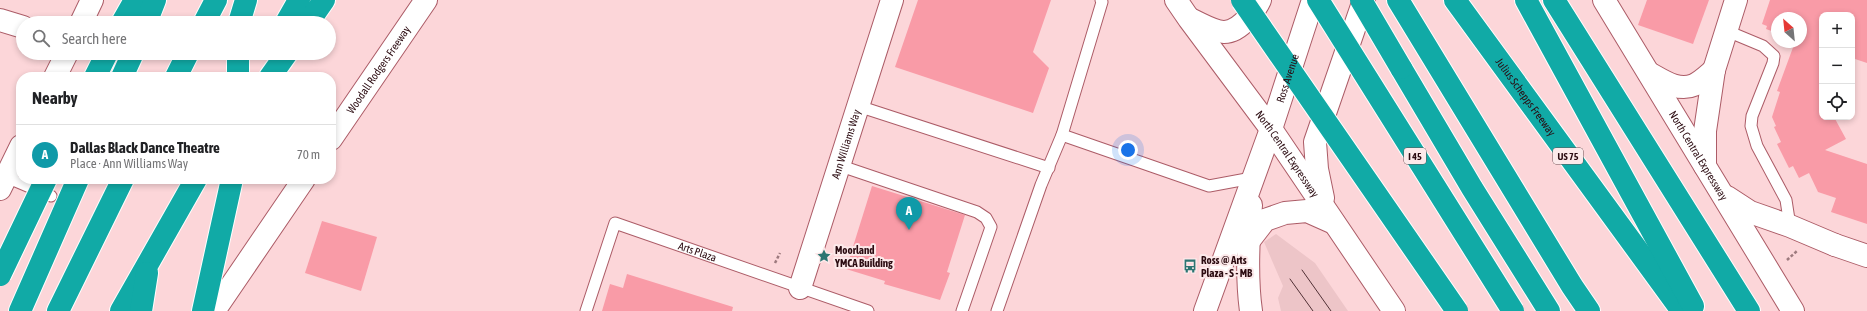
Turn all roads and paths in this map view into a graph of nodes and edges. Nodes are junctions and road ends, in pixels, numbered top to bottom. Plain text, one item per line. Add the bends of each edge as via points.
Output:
1 (92, 0) edge
2 (135, 0) edge
3 (155, 0) edge
4 (216, 0) edge
5 (246, 0) edge
6 (299, 0) edge
7 (324, 0) edge
8 (426, 0) edge
9 (892, 0) edge
10 (1102, 0) edge
11 (1176, 0) edge
12 (1242, 0) edge
13 (1260, 0) edge
14 (1313, 0) edge
15 (1318, 0) edge
16 (1363, 0) edge
17 (1398, 0) edge
18 (1455, 0) edge
19 (1526, 0) edge
20 (1554, 0) edge
21 (1604, 0) edge
22 (1736, 0) edge
23 (84, 16) edge
24 (126, 16) edge
25 (149, 16) edge
26 (208, 16) edge
27 (241, 16) edge
28 (290, 16) edge
29 (313, 16) edge
30 (1189, 19) junction
31 (0, 20) edge
32 (16, 25) edge
33 (1727, 31) junction
34 (64, 60) edge
35 (104, 60) edge
36 (129, 60) edge
37 (184, 60) edge
38 (238, 60) edge
39 (264, 60) edge
40 (282, 60) edge
41 (1714, 70) junction
42 (58, 72) edge
43 (98, 72) edge
44 (124, 72) edge
45 (178, 72) edge
46 (238, 72) edge
47 (257, 72) edge
48 (274, 72) edge
49 (1649, 73) junction
50 (858, 106) junction
51 (1271, 129) junction
52 (336, 132) edge
53 (1062, 135) junction
54 (16, 156) edge
55 (838, 165) junction
56 (1705, 166) junction
57 (1049, 168) junction
58 (1252, 178) junction
59 (3, 183) edge
60 (76, 184) edge
61 (121, 184) edge
62 (193, 184) edge
63 (200, 184) edge
64 (231, 184) edge
65 (301, 184) edge
66 (48, 187) edge
67 (1724, 196) junction
68 (1329, 216) junction
69 (1790, 226) junction
70 (1248, 242) junction
71 (1867, 256) edge
72 (0, 275) edge
73 (800, 288) junction
74 (129, 308) edge
75 (20, 311) edge
76 (58, 311) edge
77 (202, 311) edge
78 (214, 311) edge
79 (586, 311) edge
80 (868, 311) edge
81 (962, 311) edge
82 (997, 311) edge
83 (1205, 311) edge
84 (1251, 311) edge
85 (1394, 311) edge
86 (1457, 311) edge
87 (1513, 311) edge
88 (1549, 311) edge
89 (1589, 311) edge
90 (1682, 311) edge
91 (1696, 311) edge
92 (1749, 311) edge
93 (1793, 311) edge

1 - 23 main road
2 - 24 highway
3 - 25 highway
4 - 26 highway
5 - 27 highway
6 - 28 highway
7 - 29 highway
8 - 52 main road, Woodall Rodgers Freeway
9 - 50 main road, Ann Williams Way
10 - 53 lane
11 - 30 main road, North Central Expressway
12 - 86 highway, bridge
13 - 30 main road via 1258,7 1239,28 1230,32 1219,32
14 - 51 main road, Ross Avenue
15 - 87 highway, I 45, bridge
16 - 68 main road via 1315,142 1317,169
16 - 88 highway, bridge via 1472,188
17 - 89 highway
18 - 90 highway, Julius Schepps Freeway / US 75
19 - 91 highway
20 - 92 highway
21 - 49 main road, North Central Expressway
22 - 33 main road
30 - 51 main road, North Central Expressway
31 - 32 main road
33 - 41 main road
33 - 69 lane via 1763,46 1774,56 1752,116 1751,126 1757,146 1786,200
34 - 42 main road
35 - 43 highway
36 - 44 highway
37 - 45 highway
38 - 46 highway
39 - 47 highway
40 - 48 highway
41 - 49 main road via 1693,85 1681,87 1673,86
41 - 56 main road via 1705,131
49 - 56 main road, North Central Expressway
50 - 55 main road, Ann Williams Way
50 - 57 lane
51 - 58 main road, Ross Avenue
51 - 68 main road, North Central Expressway
53 - 57 lane
53 - 58 lane via 1209,186
54 - 59 main road
55 - 73 main road, Ann Williams Way
55 - 81 lane via 977,212 986,218 991,227
56 - 67 main road, North Central Expressway
57 - 82 lane
58 - 70 main road, Ross Avenue
58 - 83 main road, Ross Avenue
59 - 66 lane
60 - 75 highway
61 - 76 highway
62 - 74 highway
63 - 74 highway via 148,265
64 - 77 highway
65 - 78 main road
66 - 72 highway, bridge
67 - 69 main road via 1750,212
67 - 93 main road, North Central Expressway
68 - 70 main road via 1307,211 1285,212 1265,220
68 - 85 main road, North Central Expressway
69 - 71 main road
70 - 84 main road, Ross Avenue
73 - 79 lane, Arts Plaza via 614,223
73 - 80 lane, Arts Plaza

